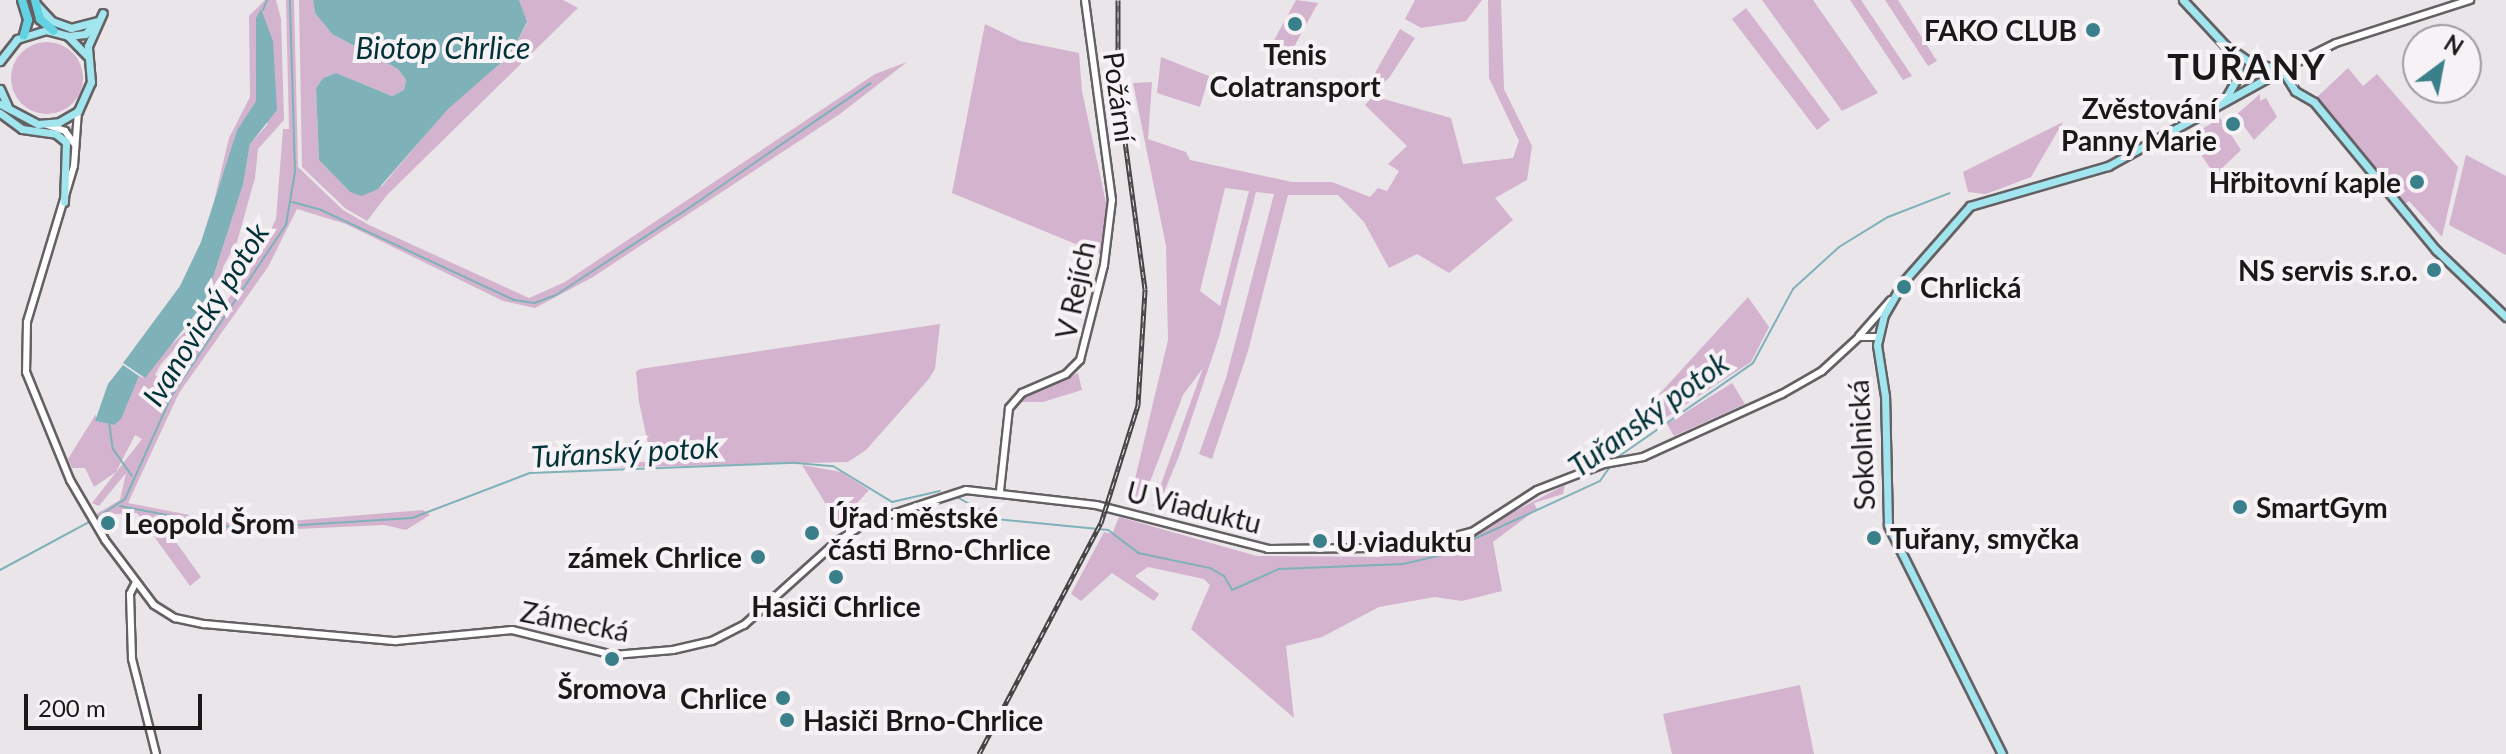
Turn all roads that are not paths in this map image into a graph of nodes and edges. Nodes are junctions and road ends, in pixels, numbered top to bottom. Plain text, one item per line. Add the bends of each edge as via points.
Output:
1 (22, 0) edge
2 (1085, 0) edge
3 (2183, 0) edge
4 (2470, 0) edge
5 (35, 1) edge
6 (97, 21) junction
7 (54, 31) junction
8 (24, 35) junction
9 (68, 36) junction
10 (2234, 51) junction
11 (88, 58) junction
12 (0, 61) edge
13 (2282, 70) junction
14 (0, 89) edge
15 (0, 104) edge
16 (2221, 104) junction
17 (78, 111) junction
18 (11, 112) junction
19 (0, 113) edge
20 (44, 125) junction
21 (76, 153) junction
22 (1112, 200) joint
23 (64, 202) junction
24 (1891, 300) junction
25 (2506, 317) edge
26 (1877, 337) junction
27 (1857, 339) junction
28 (1000, 491) junction
29 (945, 494) joint
30 (136, 582) junction
31 (156, 754) edge
32 (2002, 754) edge

1 - 8 highway via 28,16
2 - 22 street, Požární
3 - 10 main road
4 - 13 street via 2336,43
5 - 6 main road via 48,19 64,26 77,29
5 - 7 highway via 40,19
6 - 9 main road via 85,34
6 - 11 main road via 103,13
7 - 8 main road
7 - 9 main road
8 - 12 main road
9 - 11 main road
10 - 13 main road via 2250,62
10 - 16 main road via 2239,75
11 - 17 main road via 91,82
13 - 16 main road
13 - 25 main road via 2295,91 2314,102 2356,146 2445,259
14 - 18 main road
15 - 18 main road
16 - 24 main road, Sokolnická via 2087,175 1970,206
17 - 20 main road
17 - 21 street
18 - 20 main road
19 - 23 main road via 22,129 56,134 66,142
20 - 21 street via 68,134
21 - 23 street
22 - 28 street, V Rejích via 1085,352 1070,371 1012,403
23 - 30 street via 24,346 35,403 90,516
24 - 26 main road, Sokolnická
24 - 27 street, U Viaduktu
26 - 27 street
26 - 32 main road, Sokolnická via 1885,396 1886,518
27 - 28 street, U Viaduktu via 1799,386 1643,457 1562,480 1515,501 1472,532 1378,548 1246,547 1096,505
28 - 29 street, U Viaduktu
29 - 30 street, Zámecká via 865,523 825,551 735,631 637,656 512,630 396,641 189,622 160,610
30 - 31 street via 130,594 132,659

